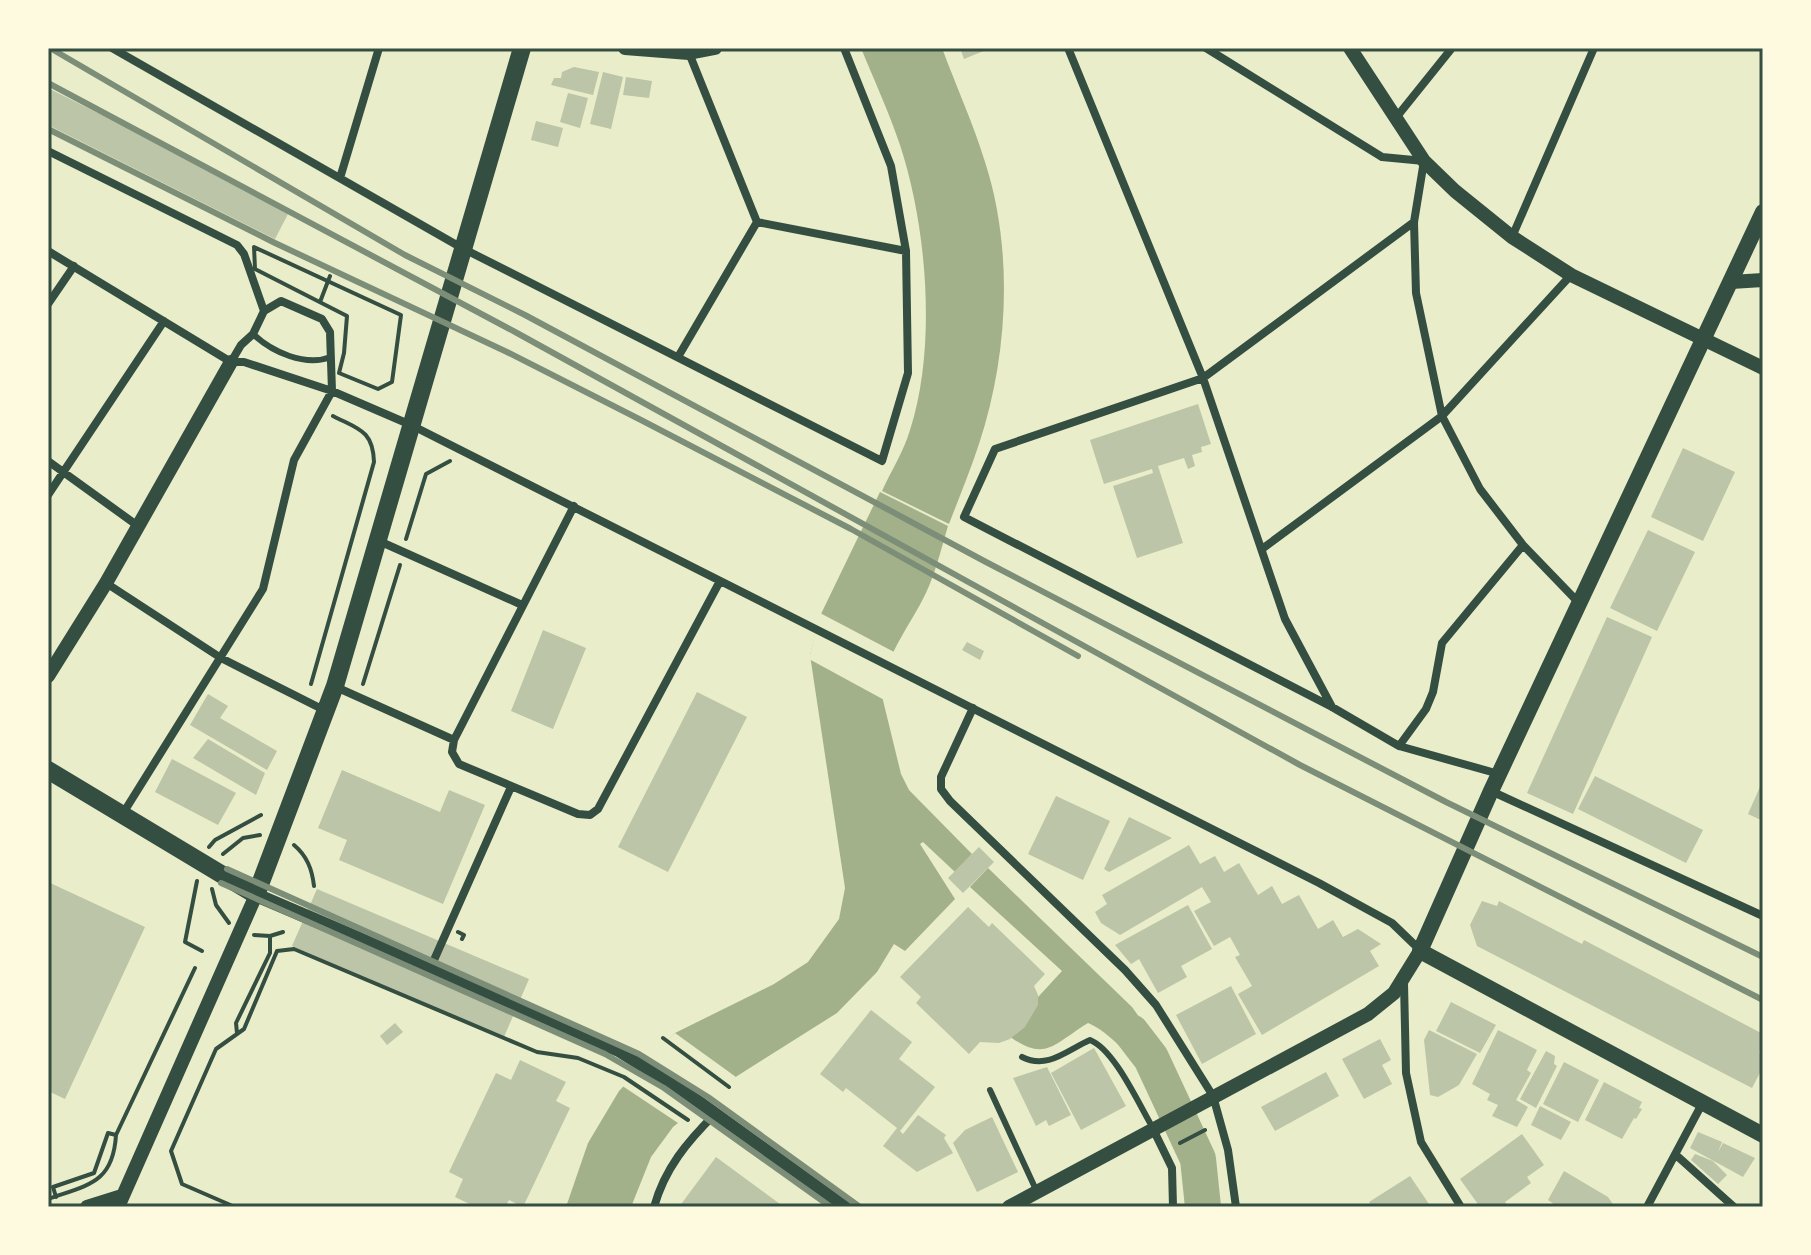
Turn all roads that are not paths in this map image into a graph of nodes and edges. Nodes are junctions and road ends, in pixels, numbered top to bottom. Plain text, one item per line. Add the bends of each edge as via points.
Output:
1 (112, 48) edge
2 (379, 48) edge
3 (522, 48) edge
4 (625, 48) edge
5 (715, 48) edge
6 (844, 48) edge
7 (1068, 48) edge
8 (1206, 48) edge
9 (1350, 48) edge
10 (1452, 48) edge
11 (1594, 48) edge
12 (672, 50) edge
13 (689, 53) junction
14 (1395, 119) junction
15 (48, 151) edge
16 (1424, 161) junction
17 (340, 178) junction
18 (1763, 212) edge
19 (757, 222) junction
20 (1414, 222) junction
21 (1512, 237) junction
22 (462, 248) junction
23 (48, 251) edge
24 (906, 251) junction
25 (74, 266) junction
26 (1571, 275) junction
27 (1763, 280) edge
28 (1731, 282) junction
29 (48, 304) edge
30 (264, 311) junction
31 (164, 321) junction
32 (253, 334) junction
33 (1703, 338) junction
34 (331, 357) junction
35 (678, 357) junction
36 (231, 362) junction
37 (1763, 368) edge
38 (1203, 378) junction
39 (332, 391) junction
40 (1442, 416) junction
41 (411, 425) junction
42 (48, 461) edge
43 (64, 472) junction
44 (48, 495) edge
45 (574, 506) junction
46 (138, 526) junction
47 (379, 541) junction
48 (1523, 545) junction
49 (1262, 549) junction
50 (720, 581) junction
51 (106, 583) junction
52 (1579, 603) junction
53 (522, 605) junction
54 (221, 658) junction
55 (48, 676) edge
56 (335, 686) junction
57 (1332, 707) junction
58 (973, 708) junction
59 (327, 711) junction
60 (454, 740) junction
61 (1399, 746) junction
62 (48, 770) edge
63 (1499, 774) junction
64 (511, 787) junction
65 (1491, 791) junction
66 (122, 815) junction
67 (256, 895) junction
68 (1763, 916) edge
69 (1420, 951) junction
70 (430, 969) junction
71 (1404, 978) junction
72 (1022, 1057) dead end
73 (990, 1090) dead end
74 (1213, 1096) junction
75 (1703, 1102) junction
76 (715, 1114) junction
77 (1160, 1125) junction
78 (1763, 1135) edge
79 (1676, 1155) junction
80 (1037, 1192) junction
81 (120, 1202) edge
82 (87, 1207) edge
83 (654, 1207) edge
84 (844, 1207) edge
85 (1009, 1207) edge
86 (1173, 1207) edge
87 (1236, 1207) edge
88 (1461, 1207) edge
89 (1647, 1207) edge
90 (1734, 1207) edge

1 - 17 street
2 - 17 street
3 - 22 main road
4 - 12 street
5 - 13 street
6 - 24 street via 891,166
7 - 38 street
8 - 16 street via 1382,157
9 - 14 street
10 - 14 street
11 - 21 street
12 - 13 street
13 - 19 street
14 - 16 street
15 - 30 street via 237,245
16 - 20 street
16 - 21 street
17 - 22 street
18 - 28 main road
19 - 24 street
19 - 35 street
20 - 38 street
20 - 40 street via 1416,293
21 - 26 street
22 - 35 street
22 - 41 main road
23 - 25 street
24 - 35 street via 908,373 882,461
25 - 29 street
25 - 31 street
26 - 33 street
26 - 40 street
27 - 28 street
28 - 33 main road
30 - 32 street
30 - 34 street via 281,301 322,319 330,332
31 - 36 street
31 - 43 street
32 - 34 lane via 265,346 305,361
32 - 36 street
33 - 37 street
33 - 52 main road
34 - 39 street
36 - 39 street
36 - 46 street
38 - 49 street
38 - 57 street via 995,449 964,517
39 - 41 street
39 - 54 street via 294,460 263,589
40 - 48 street via 1480,489
40 - 49 street
41 - 45 street
41 - 47 main road
42 - 43 street
43 - 44 street
43 - 46 street
45 - 50 street
45 - 53 street
46 - 51 street
47 - 53 street
47 - 56 main road
48 - 52 street
48 - 61 street via 1442,643 1426,709
49 - 57 street via 1285,619
50 - 58 street
50 - 64 street via 598,809 578,814
51 - 54 street
51 - 55 street
52 - 63 main road
53 - 60 street
54 - 59 street
54 - 66 street
56 - 59 main road
56 - 60 street
57 - 61 street
58 - 69 street via 1319,883 1392,923
58 - 74 street via 941,777 941,789 1125,970 1156,1005
59 - 67 main road
60 - 64 street via 452,752 459,764
61 - 63 street
62 - 66 main road
63 - 65 main road
64 - 70 street
65 - 68 street
65 - 69 main road
66 - 67 main road
67 - 70 street
67 - 81 street
69 - 71 street
69 - 75 main road
70 - 76 street via 619,1050
71 - 74 street via 1368,1014
71 - 88 street via 1406,1073 1421,1142
72 - 77 lane via 1047,1062 1090,1040 1098,1043
73 - 80 lane
74 - 77 street
74 - 87 street
75 - 78 main road
75 - 79 street
76 - 83 street via 682,1147
76 - 84 street
77 - 80 street
77 - 86 street via 1172,1168
79 - 89 street
79 - 90 street
80 - 85 street
81 - 82 street

